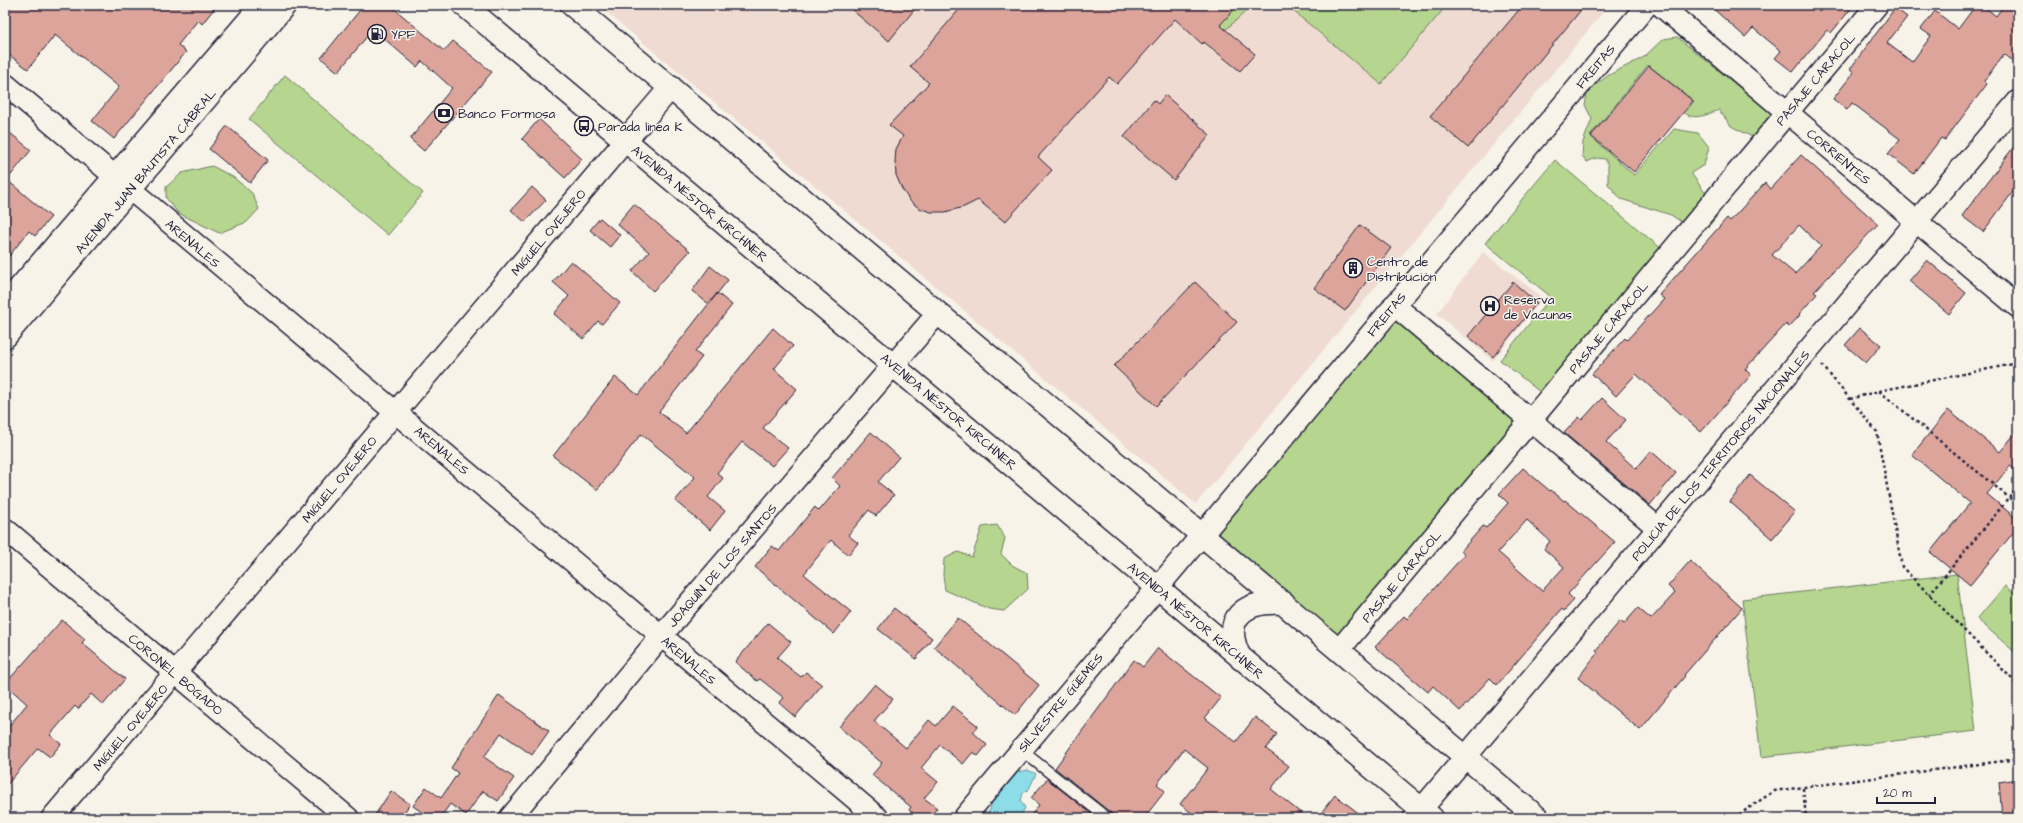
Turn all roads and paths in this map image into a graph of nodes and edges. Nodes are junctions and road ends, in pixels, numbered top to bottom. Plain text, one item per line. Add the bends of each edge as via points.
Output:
1 (262, 5) edge
2 (285, 5) edge
3 (464, 5) edge
4 (572, 5) edge
5 (1647, 5) edge
6 (1660, 5) edge
7 (1877, 5) edge
8 (5, 84) edge
9 (671, 87) junction
10 (2018, 101) edge
11 (1787, 112) junction
12 (625, 141) junction
13 (121, 183) junction
14 (1917, 221) junction
15 (5, 305) edge
16 (1394, 305) junction
17 (2018, 307) edge
18 (937, 314) junction
19 (5, 337) edge
20 (1809, 349) junction
21 (2018, 363) edge
22 (894, 365) junction
23 (1879, 391) junction
24 (1850, 399) junction
25 (396, 412) junction
26 (1530, 421) junction
27 (2018, 487) edge
28 (2009, 498) junction
29 (2018, 505) edge
30 (1658, 528) junction
31 (5, 529) edge
32 (1202, 533) junction
33 (1157, 587) junction
34 (1929, 595) junction
35 (1284, 603) junction
36 (661, 636) junction
37 (1339, 650) junction
38 (1241, 659) junction
39 (175, 673) junction
40 (2018, 685) edge
41 (1021, 750) junction
42 (1466, 756) junction
43 (2018, 760) edge
44 (1803, 788) junction
45 (1423, 815) edge
46 (52, 818) edge
47 (348, 818) edge
48 (510, 818) edge
49 (878, 818) edge
50 (964, 818) edge
51 (1107, 818) edge
52 (1538, 818) edge
53 (1734, 818) edge
54 (1806, 818) edge

1 - 13 main road, AVENIDA JUAN BAUTISTA CABRAL
2 - 13 main road, AVENIDA JUAN BAUTISTA CABRAL
3 - 12 main road, AVENIDA NÉSTOR KIRCHNER
4 - 9 main road
5 - 16 street, FREITAS
6 - 11 street, CORRIENTES
7 - 11 street, PASAJE CARACOL
8 - 13 street, ARENALES
9 - 12 main road
9 - 18 main road
10 - 14 street, POLICÍA DE LOS TERRITORIOS NACIONALES
11 - 14 street, CORRIENTES
11 - 26 street, PASAJE CARACOL
12 - 22 main road, AVENIDA NÉSTOR KIRCHNER
12 - 25 street, MIGUEL OVEJERO
13 - 15 main road, AVENIDA JUAN BAUTISTA CABRAL
13 - 19 main road, AVENIDA JUAN BAUTISTA CABRAL
13 - 25 street, ARENALES
14 - 17 street, CORRIENTES
14 - 20 street, POLICÍA DE LOS TERRITORIOS NACIONALES
16 - 26 street
16 - 32 street, FREITAS
18 - 22 street, JOAQUÍN DE LOS SANTOS
18 - 32 main road
20 - 24 path
20 - 30 street, POLICÍA DE LOS TERRITORIOS NACIONALES
21 - 23 path
22 - 33 main road, AVENIDA NÉSTOR KIRCHNER
22 - 36 street, JOAQUÍN DE LOS SANTOS
23 - 24 path
23 - 28 path
24 - 34 path via 1877,432 1902,567
25 - 36 street, ARENALES
25 - 39 street, MIGUEL OVEJERO
26 - 30 street
26 - 37 street, PASAJE CARACOL
27 - 28 path
28 - 29 path
28 - 34 path
30 - 42 street, POLICÍA DE LOS TERRITORIOS NACIONALES
31 - 39 street, CORONEL BOGADO
32 - 33 street, FREITAS
32 - 35 main road
33 - 38 main road, AVENIDA NÉSTOR KIRCHNER
33 - 41 street, SILVESTRE GÜEMES
34 - 40 path
35 - 37 main road
35 - 38 main road via 1268,602 1253,605 1243,611 1235,621 1233,645
36 - 48 street, JOAQUÍN DE LOS SANTOS
36 - 49 street, ARENALES
37 - 42 main road
38 - 45 main road, AVENIDA NÉSTOR KIRCHNER
39 - 46 street, MIGUEL OVEJERO
39 - 47 street, CORONEL BOGADO
41 - 50 street, SILVESTRE GÜEMES
41 - 51 lane
42 - 45 street, POLICÍA DE LOS TERRITORIOS NACIONALES
42 - 52 main road
43 - 44 path
44 - 53 path via 1774,791
44 - 54 path

